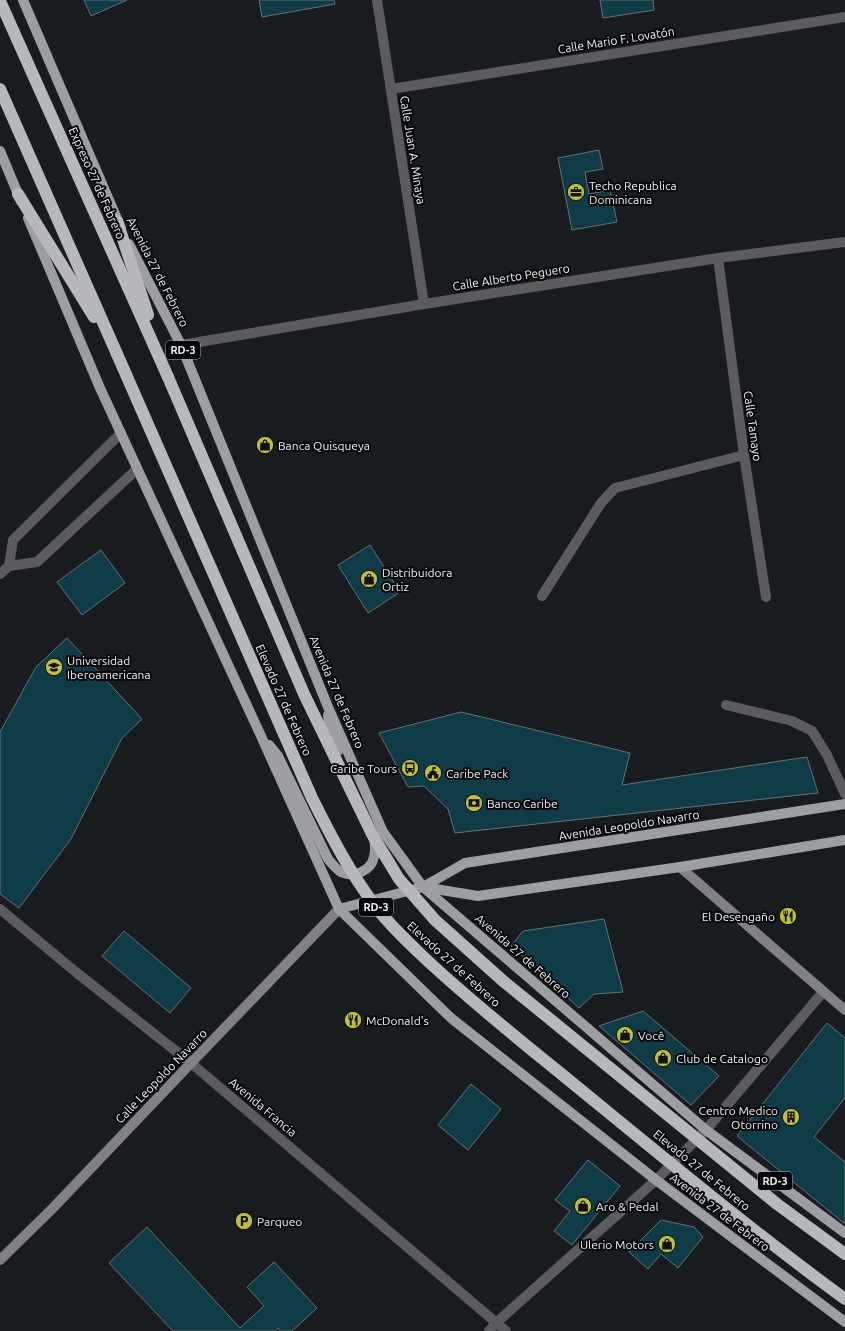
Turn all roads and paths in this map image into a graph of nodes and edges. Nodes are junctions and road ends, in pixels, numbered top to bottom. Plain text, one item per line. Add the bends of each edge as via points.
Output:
1 (22, 0) edge
2 (377, 0) edge
3 (0, 2) edge
4 (845, 17) edge
5 (391, 88) junction
6 (0, 89) edge
7 (0, 151) edge
8 (18, 194) junction
9 (117, 221) junction
10 (845, 242) edge
11 (718, 258) junction
12 (424, 304) junction
13 (181, 345) junction
14 (118, 354) junction
15 (168, 376) junction
16 (121, 433) junction
17 (744, 455) junction
18 (137, 469) junction
19 (9, 566) junction
20 (0, 574) edge
21 (542, 596) dead end
22 (766, 597) dead end
23 (726, 705) dead end
24 (328, 707) junction
25 (261, 736) junction
26 (845, 794) edge
27 (845, 804) edge
28 (845, 840) edge
29 (680, 867) junction
30 (423, 887) junction
31 (0, 908) edge
32 (339, 909) junction
33 (823, 992) junction
34 (845, 1010) edge
35 (191, 1063) junction
36 (706, 1130) junction
37 (656, 1180) junction
38 (845, 1233) edge
39 (845, 1254) edge
40 (0, 1260) edge
41 (845, 1299) edge
42 (845, 1322) edge
43 (496, 1323) junction
44 (489, 1331) edge
45 (506, 1331) edge

1 - 9 main road, Avenida 27 de Febrero / RD-3
2 - 5 street, Calle Juan A. Minaya
3 - 15 highway, Expreso 27 de Febrero / RD-3
4 - 5 street, Calle Mario F. Lovatón
5 - 12 street, Calle Juan A. Minaya
6 - 14 highway, RD-3
7 - 8 main road, Avenida 27 de Febrero / RD-3
8 - 14 highway
8 - 16 main road, Avenida 27 de Febrero / RD-3
9 - 13 main road, Avenida 27 de Febrero / RD-3
9 - 15 highway
10 - 11 street, Calle Alberto Peguero
11 - 12 street, Calle Alberto Peguero
11 - 17 street, Calle Tamayo
12 - 13 street, Calle Alberto Peguero
13 - 24 main road, Avenida 27 de Febrero / RD-3
14 - 41 highway, Elevado 27 de Febrero / RD-3, bridge via 312,798 339,852 377,908 407,942 465,995 671,1164
15 - 39 highway, Elevado 27 de Febrero / RD-3, bridge via 304,694 373,836 399,879 435,920 502,980 777,1204
16 - 18 main road, Avenida 27 de Febrero / RD-3
16 - 19 street via 13,540
17 - 21 street via 615,488 601,503
17 - 22 street, Calle Tamayo
18 - 19 street via 36,562
18 - 25 main road, Avenida 27 de Febrero / RD-3
19 - 20 street
23 - 26 street via 792,721 812,731 827,755
24 - 25 main road via 330,733 374,834 374,858 368,867 360,872 340,872 328,859 278,756
24 - 30 main road, Avenida 27 de Febrero / RD-3 via 383,832
25 - 32 main road, Avenida 27 de Febrero / RD-3
27 - 30 main road, Avenida Leopoldo Navarro via 465,863
28 - 29 main road, Avenida Leopoldo Navarro
29 - 30 main road, Avenida Leopoldo Navarro via 478,896
29 - 33 street
30 - 32 main road, Avenida Leopoldo Navarro
30 - 36 main road, Avenida 27 de Febrero / RD-3
31 - 35 street, Avenida Francia
32 - 35 street, Calle Leopoldo Navarro
32 - 37 main road, Avenida 27 de Febrero / RD-3 via 451,1018
33 - 34 street
33 - 36 street
35 - 40 street, Calle Leopoldo Navarro
35 - 43 street, Avenida Francia
36 - 37 street
36 - 38 main road, Avenida 27 de Febrero / RD-3
37 - 42 main road, Avenida 27 de Febrero / RD-3
37 - 43 street
43 - 44 street
43 - 45 street, Avenida Francia

